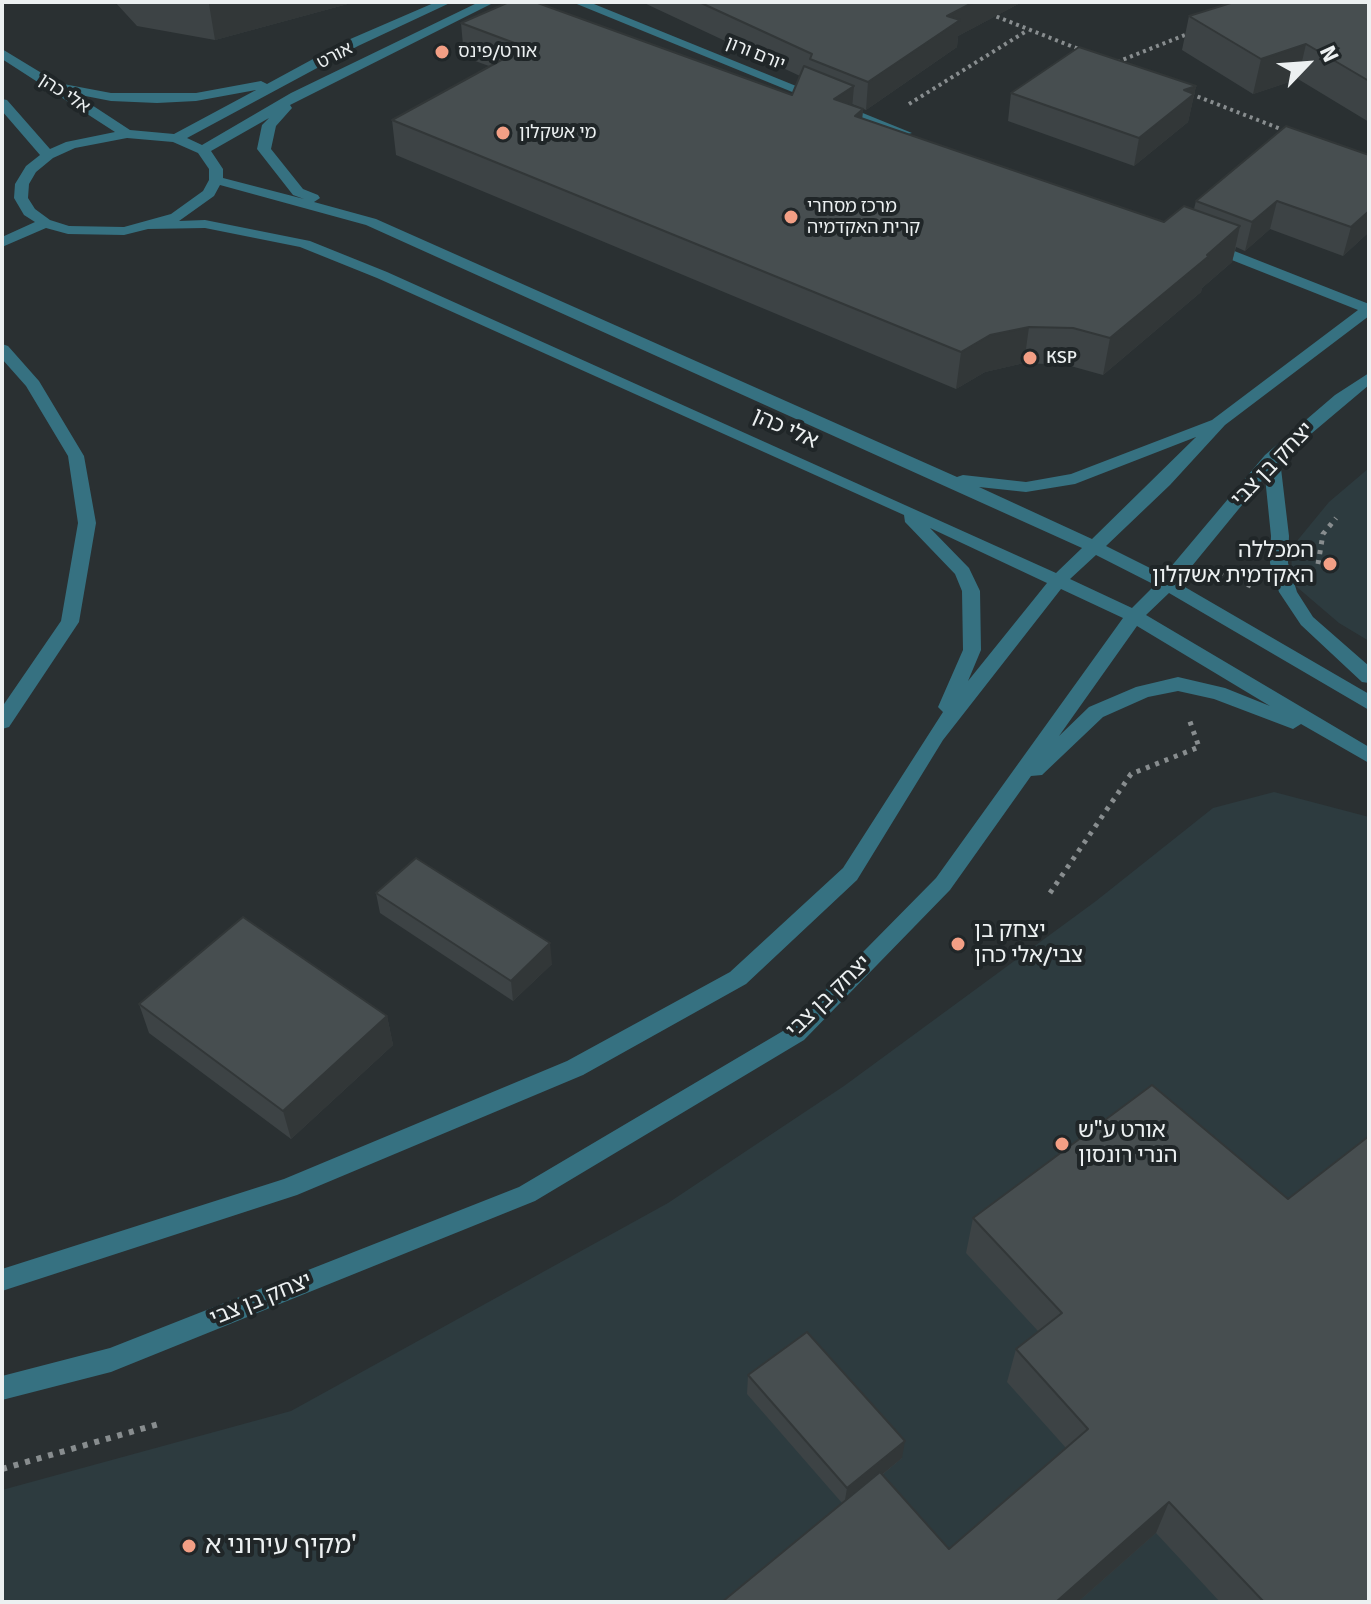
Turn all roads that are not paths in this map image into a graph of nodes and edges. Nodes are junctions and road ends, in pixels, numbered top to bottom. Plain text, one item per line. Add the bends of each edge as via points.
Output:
1 (446, 2) edge
2 (489, 2) edge
3 (578, 2) edge
4 (2, 53) edge
5 (292, 77) junction
6 (51, 86) junction
7 (296, 96) junction
8 (2, 103) edge
9 (127, 134) junction
10 (176, 138) junction
11 (922, 140) edge
12 (203, 150) junction
13 (48, 155) junction
14 (216, 180) junction
15 (371, 222) junction
16 (45, 223) junction
17 (153, 226) junction
18 (1188, 238) edge
19 (2, 243) edge
20 (1369, 309) edge
21 (2, 349) edge
22 (1369, 378) edge
23 (1219, 422) junction
24 (1271, 459) junction
25 (914, 467) junction
26 (896, 505) junction
27 (1095, 546) junction
28 (1059, 580) junction
29 (1167, 584) junction
30 (1134, 616) junction
31 (1369, 677) edge
32 (1369, 703) edge
33 (2, 722) edge
34 (936, 735) junction
35 (1369, 756) edge
36 (1001, 803) junction
37 (2, 1280) edge
38 (2, 1388) edge

1 - 5 street, אורט
2 - 7 street, אורט
3 - 11 street, יורם ורון
4 - 6 street, אלי כהן
5 - 6 street via 247,89 157,99
5 - 10 street, אורט
6 - 9 street, אלי כהן
7 - 12 street, אורט
7 - 15 street via 269,125 264,149 298,192
8 - 13 street
9 - 10 street
9 - 13 street
10 - 12 street
12 - 14 street via 216,169
13 - 16 street via 26,176 21,198
14 - 15 street, אלי כהן
14 - 17 street via 195,206
15 - 25 street, אלי כהן
16 - 17 street via 95,233
16 - 19 street
17 - 26 street, אלי כהן via 205,224 305,244
18 - 20 street
20 - 23 street
21 - 33 street via 33,384 76,456 87,523 70,622
22 - 24 street, יצחק בן צבי
23 - 25 street via 1075,479 1026,487 971,482
23 - 27 street
24 - 29 street, יצחק בן צבי
24 - 31 street via 1279,563 1288,592 1307,621
25 - 27 street, אלי כהן
26 - 28 street, אלי כהן
26 - 34 street via 963,572 971,591 972,650
27 - 28 street
27 - 29 street, אלי כהן
28 - 30 street, אלי כהן
28 - 34 street
29 - 30 street, יצחק בן צבי
29 - 32 street, אלי כהן
30 - 35 street, אלי כהן
30 - 36 street, יצחק בן צבי
34 - 37 street via 850,874 738,978 575,1068 289,1188
35 - 36 street via 1259,707 1178,684 1096,712
36 - 38 street, יצחק בן צבי via 943,884 796,1034 527,1194 111,1360

